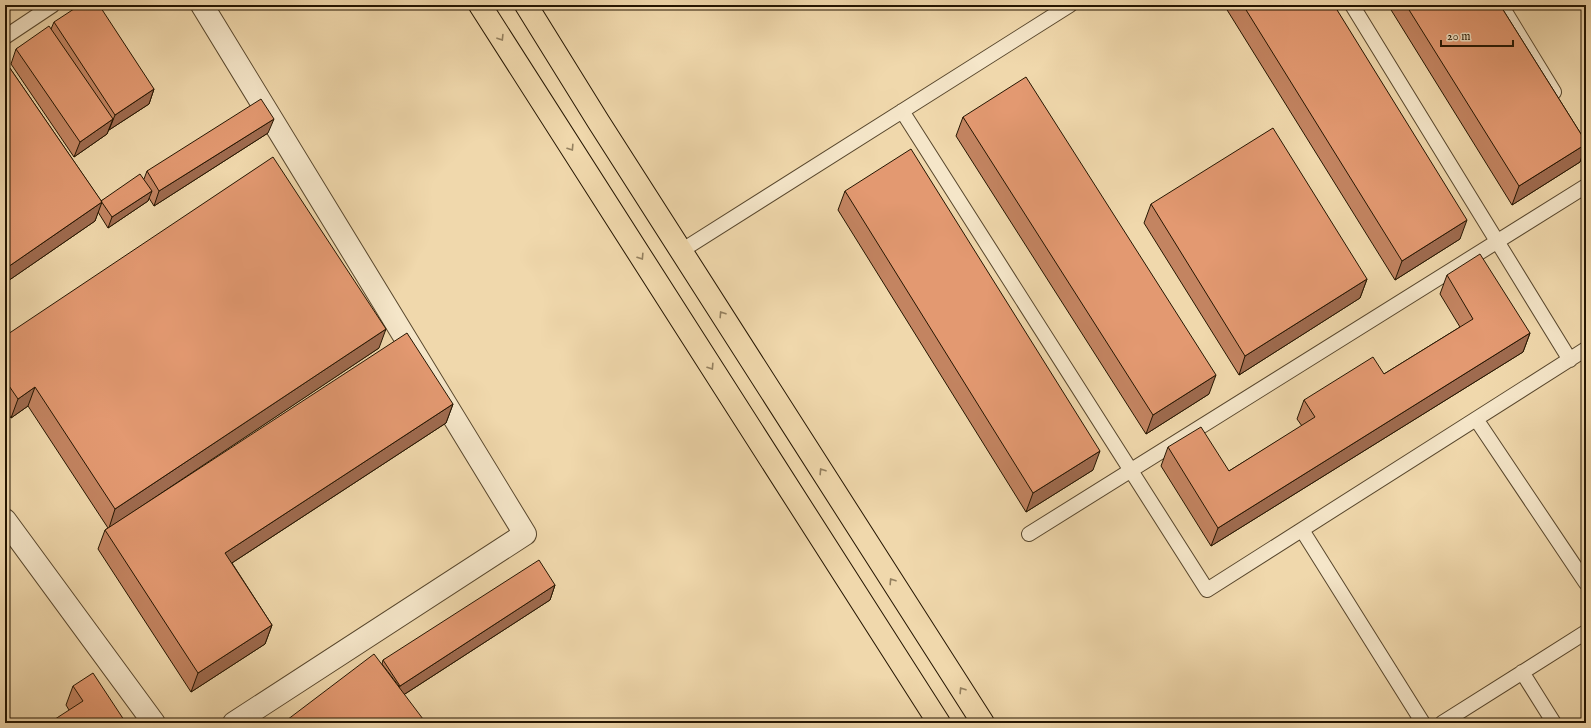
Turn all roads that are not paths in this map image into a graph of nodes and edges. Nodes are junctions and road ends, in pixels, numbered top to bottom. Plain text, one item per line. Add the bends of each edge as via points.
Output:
1 (53, 5) edge
2 (202, 5) edge
3 (480, 5) edge
4 (526, 5) edge
5 (1070, 5) edge
6 (1352, 5) edge
7 (1501, 5) edge
8 (5, 38) edge
9 (1562, 104) edge
10 (902, 111) junction
11 (1586, 186) edge
12 (1498, 241) junction
13 (681, 250) junction
14 (1586, 349) edge
15 (1570, 360) junction
16 (1476, 419) junction
17 (1131, 470) junction
18 (5, 520) edge
19 (1302, 530) junction
20 (1030, 534) dead end
21 (1586, 583) edge
22 (1586, 632) edge
23 (1522, 672) junction
24 (154, 723) edge
25 (234, 723) edge
26 (939, 723) edge
27 (983, 723) edge
28 (1423, 723) edge
29 (1442, 723) edge
30 (1554, 723) edge

1 - 8 lane
2 - 25 street via 525,534
3 -> 26 main road
4 - 13 main road
5 - 10 lane
6 - 12 lane
7 - 9 lane
10 - 13 lane
10 - 17 lane
11 - 12 lane
12 - 15 lane
12 - 17 lane
27 -> 13 main road
14 - 15 lane
15 - 16 lane
16 - 19 lane
16 - 21 lane
17 - 19 lane via 1207,590
17 - 20 lane
18 - 24 street
19 - 28 lane
22 - 23 lane
23 - 29 lane
23 - 30 lane

